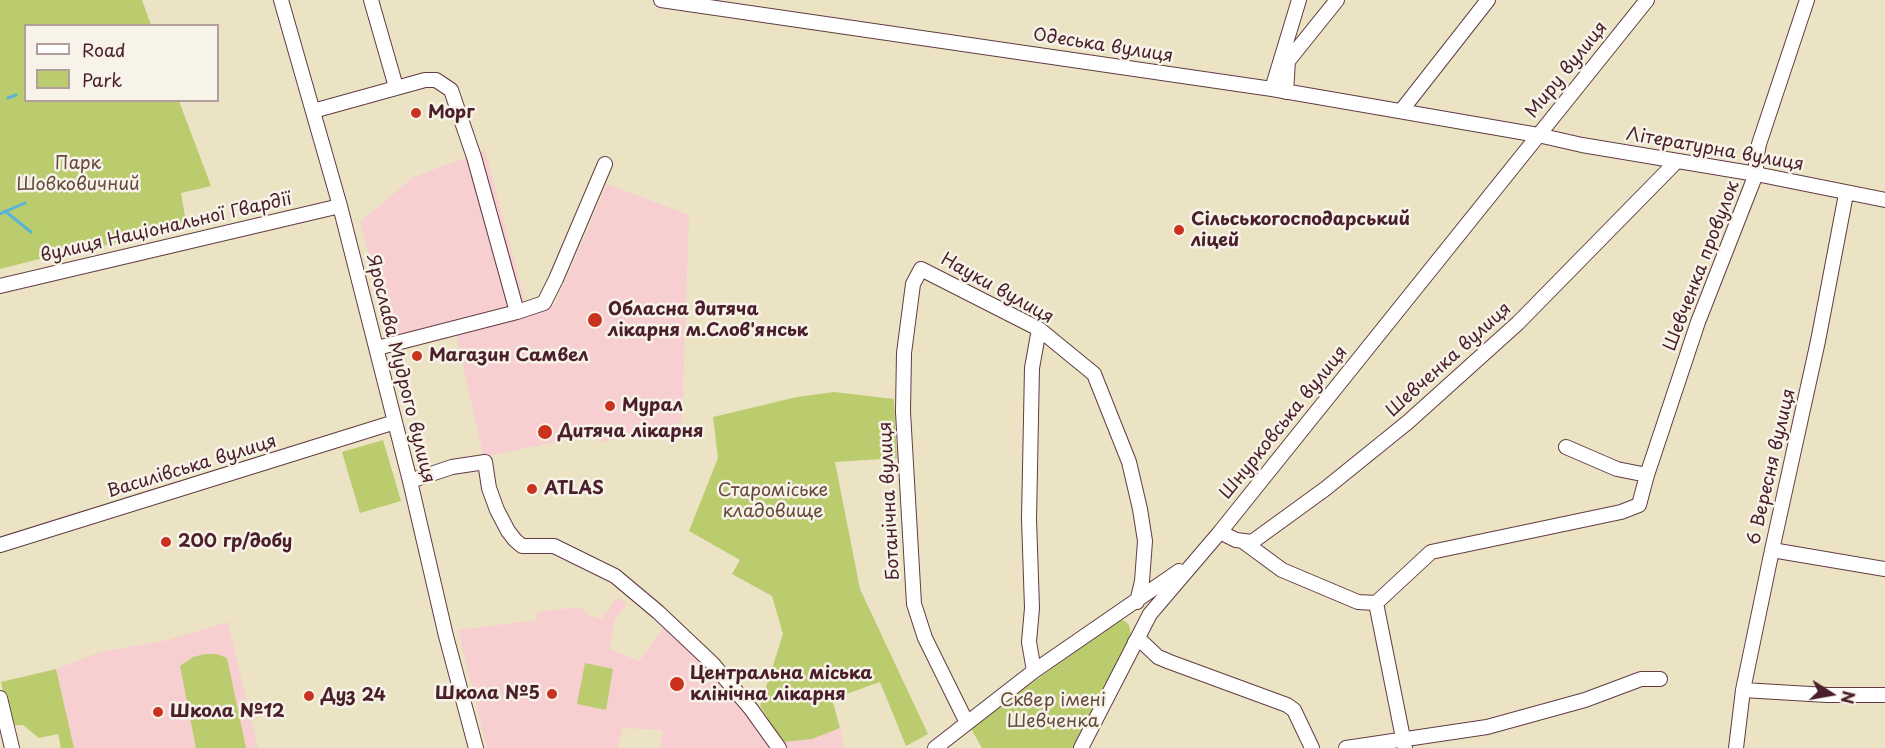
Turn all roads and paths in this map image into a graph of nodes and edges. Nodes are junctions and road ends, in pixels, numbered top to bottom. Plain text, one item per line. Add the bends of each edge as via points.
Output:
1 (281, 0) edge
2 (371, 0) edge
3 (661, 0) edge
4 (1299, 0) edge
5 (1337, 0) edge
6 (1488, 0) edge
7 (1647, 0) edge
8 (1807, 0) edge
9 (396, 87) junction
10 (1279, 91) junction
11 (313, 111) junction
12 (1401, 111) junction
13 (1538, 135) junction
14 (1677, 160) junction
15 (605, 164) dead end
16 (1756, 174) junction
17 (1846, 194) junction
18 (1885, 200) edge
19 (339, 206) junction
20 (921, 269) joint
21 (0, 286) edge
22 (517, 312) junction
23 (1038, 329) junction
24 (377, 348) junction
25 (395, 422) junction
26 (1566, 447) dead end
27 (1647, 475) junction
28 (410, 481) junction
29 (1220, 532) junction
30 (1244, 542) junction
31 (0, 545) edge
32 (1772, 550) junction
33 (1196, 559) junction
34 (1885, 569) edge
35 (1137, 602) junction
36 (1376, 603) junction
37 (1136, 642) junction
38 (1034, 671) junction
39 (1660, 679) dead end
40 (1743, 690) junction
41 (1885, 695) edge
42 (0, 698) edge
43 (967, 723) junction
44 (1404, 744) edge
45 (12, 748) edge
46 (476, 748) edge
47 (779, 748) edge
48 (935, 748) edge
49 (1081, 748) edge
50 (1312, 748) edge
51 (1347, 748) edge
52 (1736, 748) edge

1 - 11 street, Ярослава Мудрого вулиця
2 - 9 street
3 - 10 street, Одеська вулиця
4 - 10 street
5 - 10 street via 1288,61
6 - 12 street
7 - 13 street, Миру вулиця
8 - 16 street, Шевченка провулок via 1759,144
9 - 11 street
9 - 22 street via 435,80 451,90
10 - 12 street, Одеська вулиця
11 - 19 street, Ярослава Мудрого вулиця
12 - 13 street, Одеська вулиця
13 - 14 street, Літературна вулиця
13 - 29 street, Шнурковська вулиця
14 - 16 street, Літературна вулиця
14 - 30 street, Шевченка вулиця via 1518,322 1408,422 1325,489 1252,542
15 - 22 street via 544,303
16 - 17 street, Літературна вулиця
16 - 27 street, Шевченка провулок via 1698,322
17 - 18 street, Літературна вулиця
17 - 32 street, 6 Вересня вулиця
19 - 21 street, вулиця Національної Гвардії
19 - 24 street, Ярослава Мудрого вулиця
20 - 23 street, Науки вулиця
20 - 43 street, Ботанічна вулиця via 914,284 904,353 903,412 914,604 925,638
22 - 24 street
23 - 35 street, Науки вулиця via 1094,374 1129,462 1145,541
23 - 38 street via 1032,368 1029,519 1029,642
24 - 25 street, Ярослава Мудрого вулиця
25 - 28 street, Ярослава Мудрого вулиця
25 - 31 street, Василівська вулиця
26 - 27 street via 1617,469
27 - 36 street, Шевченка провулок via 1640,505 1431,552
28 - 46 street, Ярослава Мудрого вулиця
28 - 47 street via 452,467 485,462 497,510 515,540 522,546 554,546 615,576 712,663
29 - 30 street
29 - 33 street, Шнурковська вулиця
30 - 36 street via 1282,570 1358,602
32 - 34 street
32 - 40 street, 6 Вересня вулиця
33 - 35 street
33 - 37 street, Шнурковська вулиця via 1150,614
35 - 38 street
36 - 44 street
37 - 49 street, Шнурковська вулиця
37 - 50 street via 1140,640 1158,657 1287,705 1294,710
38 - 43 street
39 - 44 street via 1641,679 1585,700 1487,727
40 - 41 street
40 - 52 street, 6 Вересня вулиця
42 - 45 street
43 - 48 street
44 - 51 street

